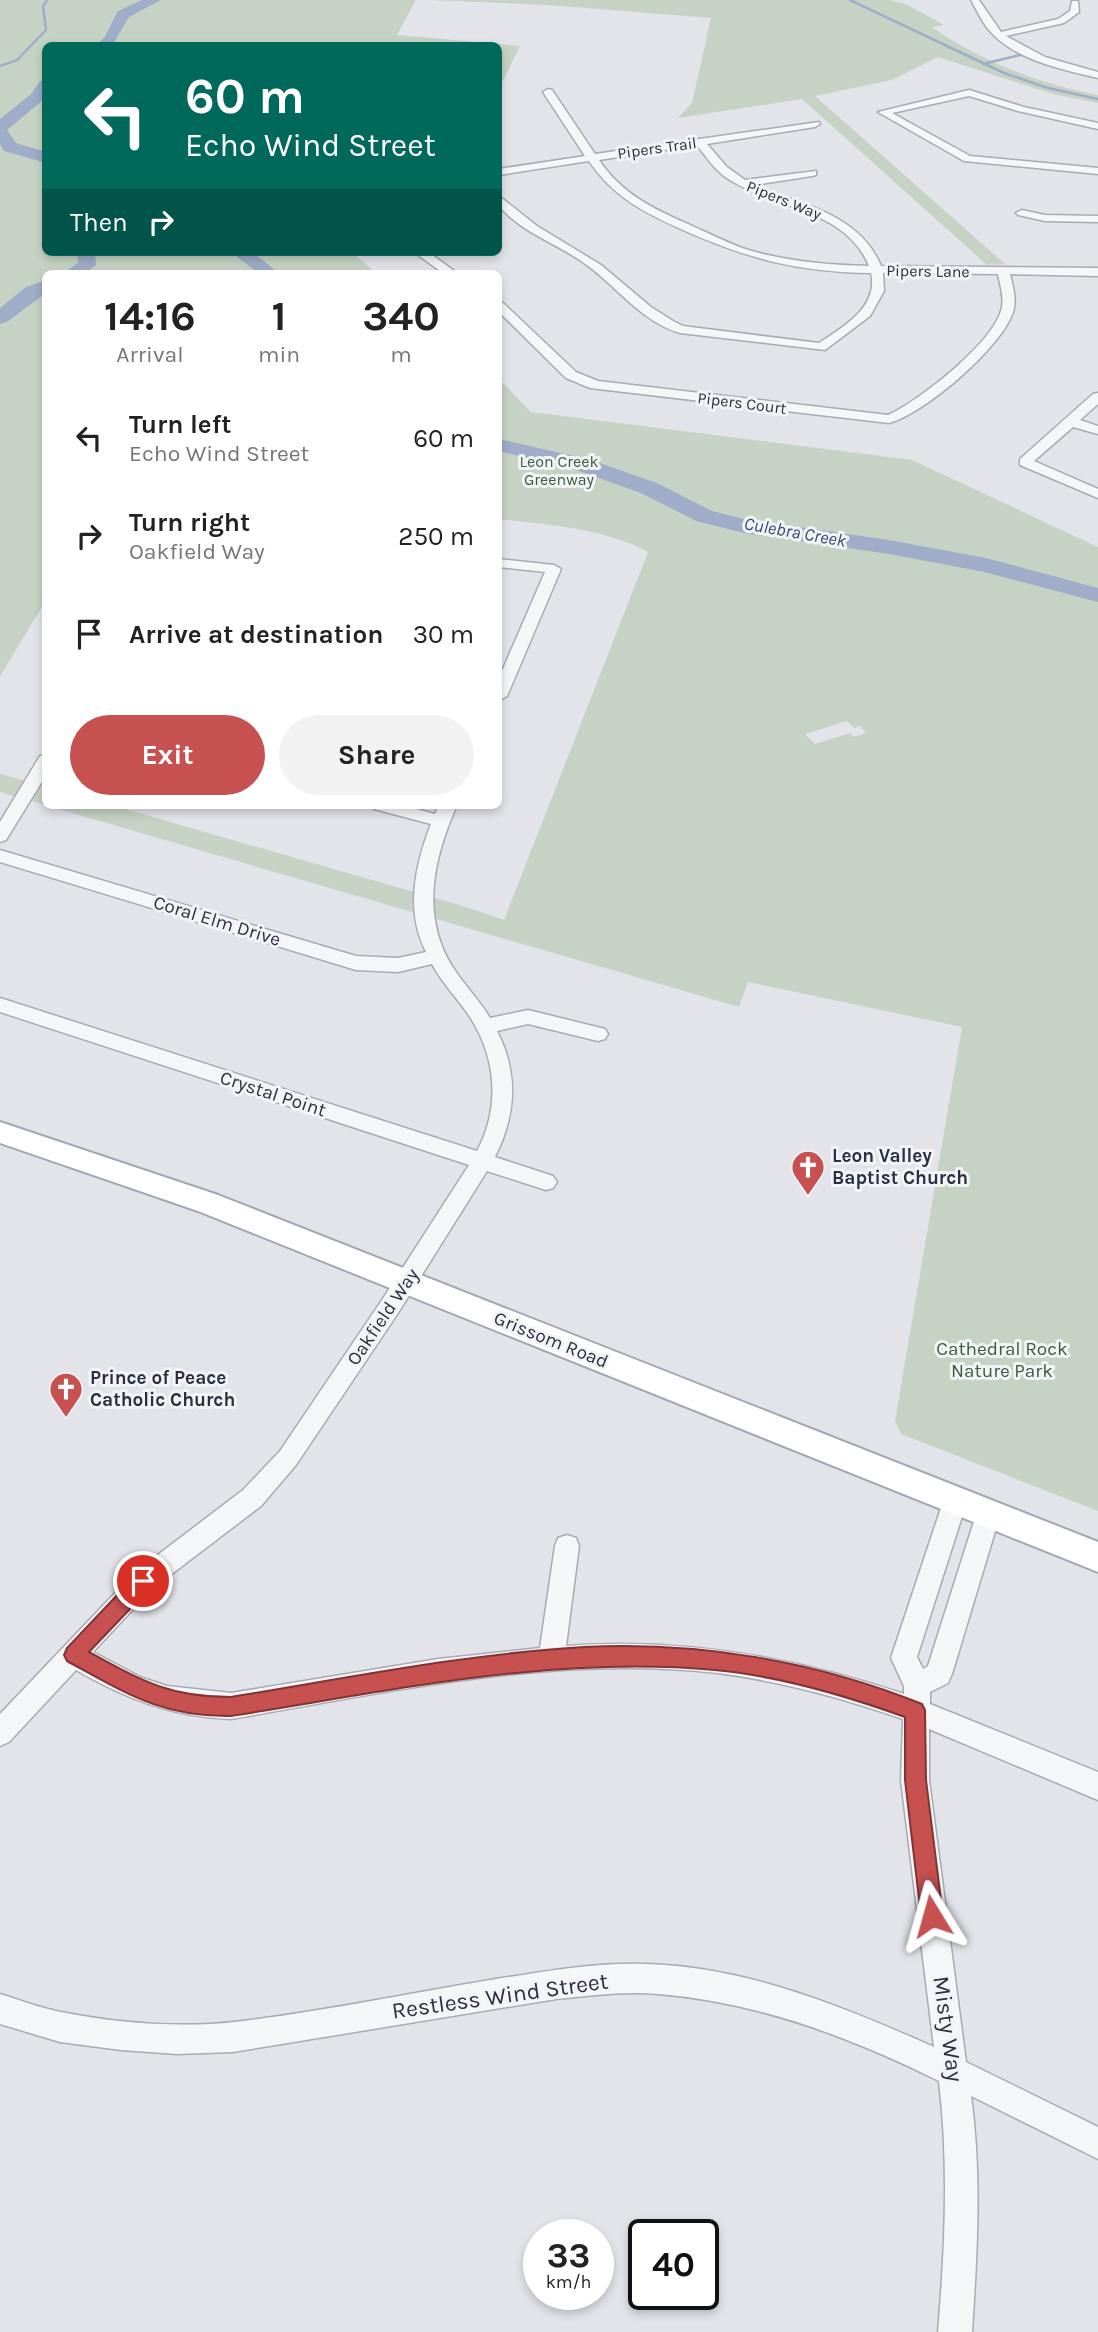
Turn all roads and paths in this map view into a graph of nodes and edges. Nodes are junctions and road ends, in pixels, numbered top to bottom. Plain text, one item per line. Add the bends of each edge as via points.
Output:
1 (975, 0) edge
2 (1075, 3) dead end
3 (1000, 35) junction
4 (1085, 61) dead end
5 (1065, 66) junction
6 (1098, 75) edge
7 (548, 92) dead end
8 (815, 124) dead end
9 (1098, 126) edge
10 (700, 142) junction
11 (594, 158) junction
12 (502, 172) edge
13 (1098, 172) edge
14 (812, 173) dead end
15 (745, 184) junction
16 (502, 202) edge
17 (1022, 214) dead end
18 (1098, 219) edge
19 (854, 221) dead end
20 (841, 225) junction
21 (426, 256) edge
22 (760, 257) junction
23 (749, 266) dead end
24 (447, 270) edge
25 (877, 270) junction
26 (1003, 271) junction
27 (1098, 272) edge
28 (502, 309) edge
29 (1098, 397) edge
30 (1070, 422) junction
31 (1098, 430) edge
32 (1098, 494) edge
33 (502, 563) edge
34 (507, 662) edge
35 (502, 683) edge
36 (42, 767) edge
37 (412, 809) edge
38 (444, 813) edge
39 (0, 836) edge
40 (0, 856) edge
41 (438, 956) junction
42 (0, 1005) edge
43 (486, 1026) junction
44 (598, 1034) dead end
45 (0, 1132) edge
46 (481, 1162) junction
47 (546, 1182) dead end
48 (407, 1282) junction
49 (955, 1501) junction
50 (988, 1515) junction
51 (567, 1546) dead end
52 (1098, 1557) edge
53 (74, 1655) junction
54 (551, 1660) junction
55 (916, 1698) junction
56 (0, 1733) edge
57 (1098, 1786) edge
58 (0, 2009) edge
59 (954, 2074) junction
60 (1098, 2143) edge
61 (955, 2332) edge

1 - 3 street
2 - 3 street via 1074,12 1064,20
3 - 5 street
4 - 5 street
5 - 6 street
7 - 11 street, Pipers Lane
8 - 10 street, Pipers Trail
9 - 13 street via 969,93 883,112 968,159
10 - 11 street, Pipers Trail
10 - 15 street, Pipers Way via 720,167
11 - 12 street, Pipers Trail
11 - 22 street, Pipers Lane via 605,177 635,202 719,243
14 - 15 street
15 - 20 street, Pipers Way
16 - 25 street via 518,220 596,265 661,321 680,329 821,347 873,306 879,290
17 - 18 street
19 - 20 street, Pipers Way
20 - 25 street, Pipers Way via 865,244
21 - 24 street
22 - 23 street
22 - 25 street, Pipers Lane via 807,266
25 - 26 street, Pipers Lane
26 - 27 street, Pipers Lane
26 - 28 street, Pipers Court via 1008,310 997,335 895,418 879,420 589,383 571,375
29 - 30 street
30 - 31 street
30 - 32 street via 1025,462
33 - 34 street via 554,569
34 - 35 street
36 - 39 street
37 - 38 street
38 - 41 street, Oakfield Way via 422,885 426,921
40 - 41 street, Coral Elm Drive via 356,963 398,965
41 - 43 street, Oakfield Way
42 - 46 street, Crystal Point
43 - 44 street via 528,1017
43 - 46 street, Oakfield Way via 499,1056 503,1082 502,1108
45 - 48 main road, Grissom Road via 208,1203
46 - 47 street, Crystal Point
46 - 48 street, Oakfield Way
48 - 49 main road, Grissom Road
48 - 53 street, Oakfield Way via 271,1478 216,1528 143,1581
49 - 50 main road, Grissom Road
49 - 55 street, Misty Way via 904,1658
50 - 52 main road, Grissom Road
50 - 55 street via 939,1674
51 - 54 street
53 - 54 street via 144,1692 195,1707 231,1706 502,1663
53 - 56 street, Oakfield Way
54 - 55 street via 646,1656 718,1661 861,1692
55 - 57 street
55 - 59 street, Misty Way via 915,1780
58 - 59 street, Restless Wind Street via 60,2027 177,2039 233,2037 556,1984 657,1979 708,1985 788,2004
59 - 60 street, Restless Wind Street
59 - 61 street, Misty Way via 961,2137 961,2251

